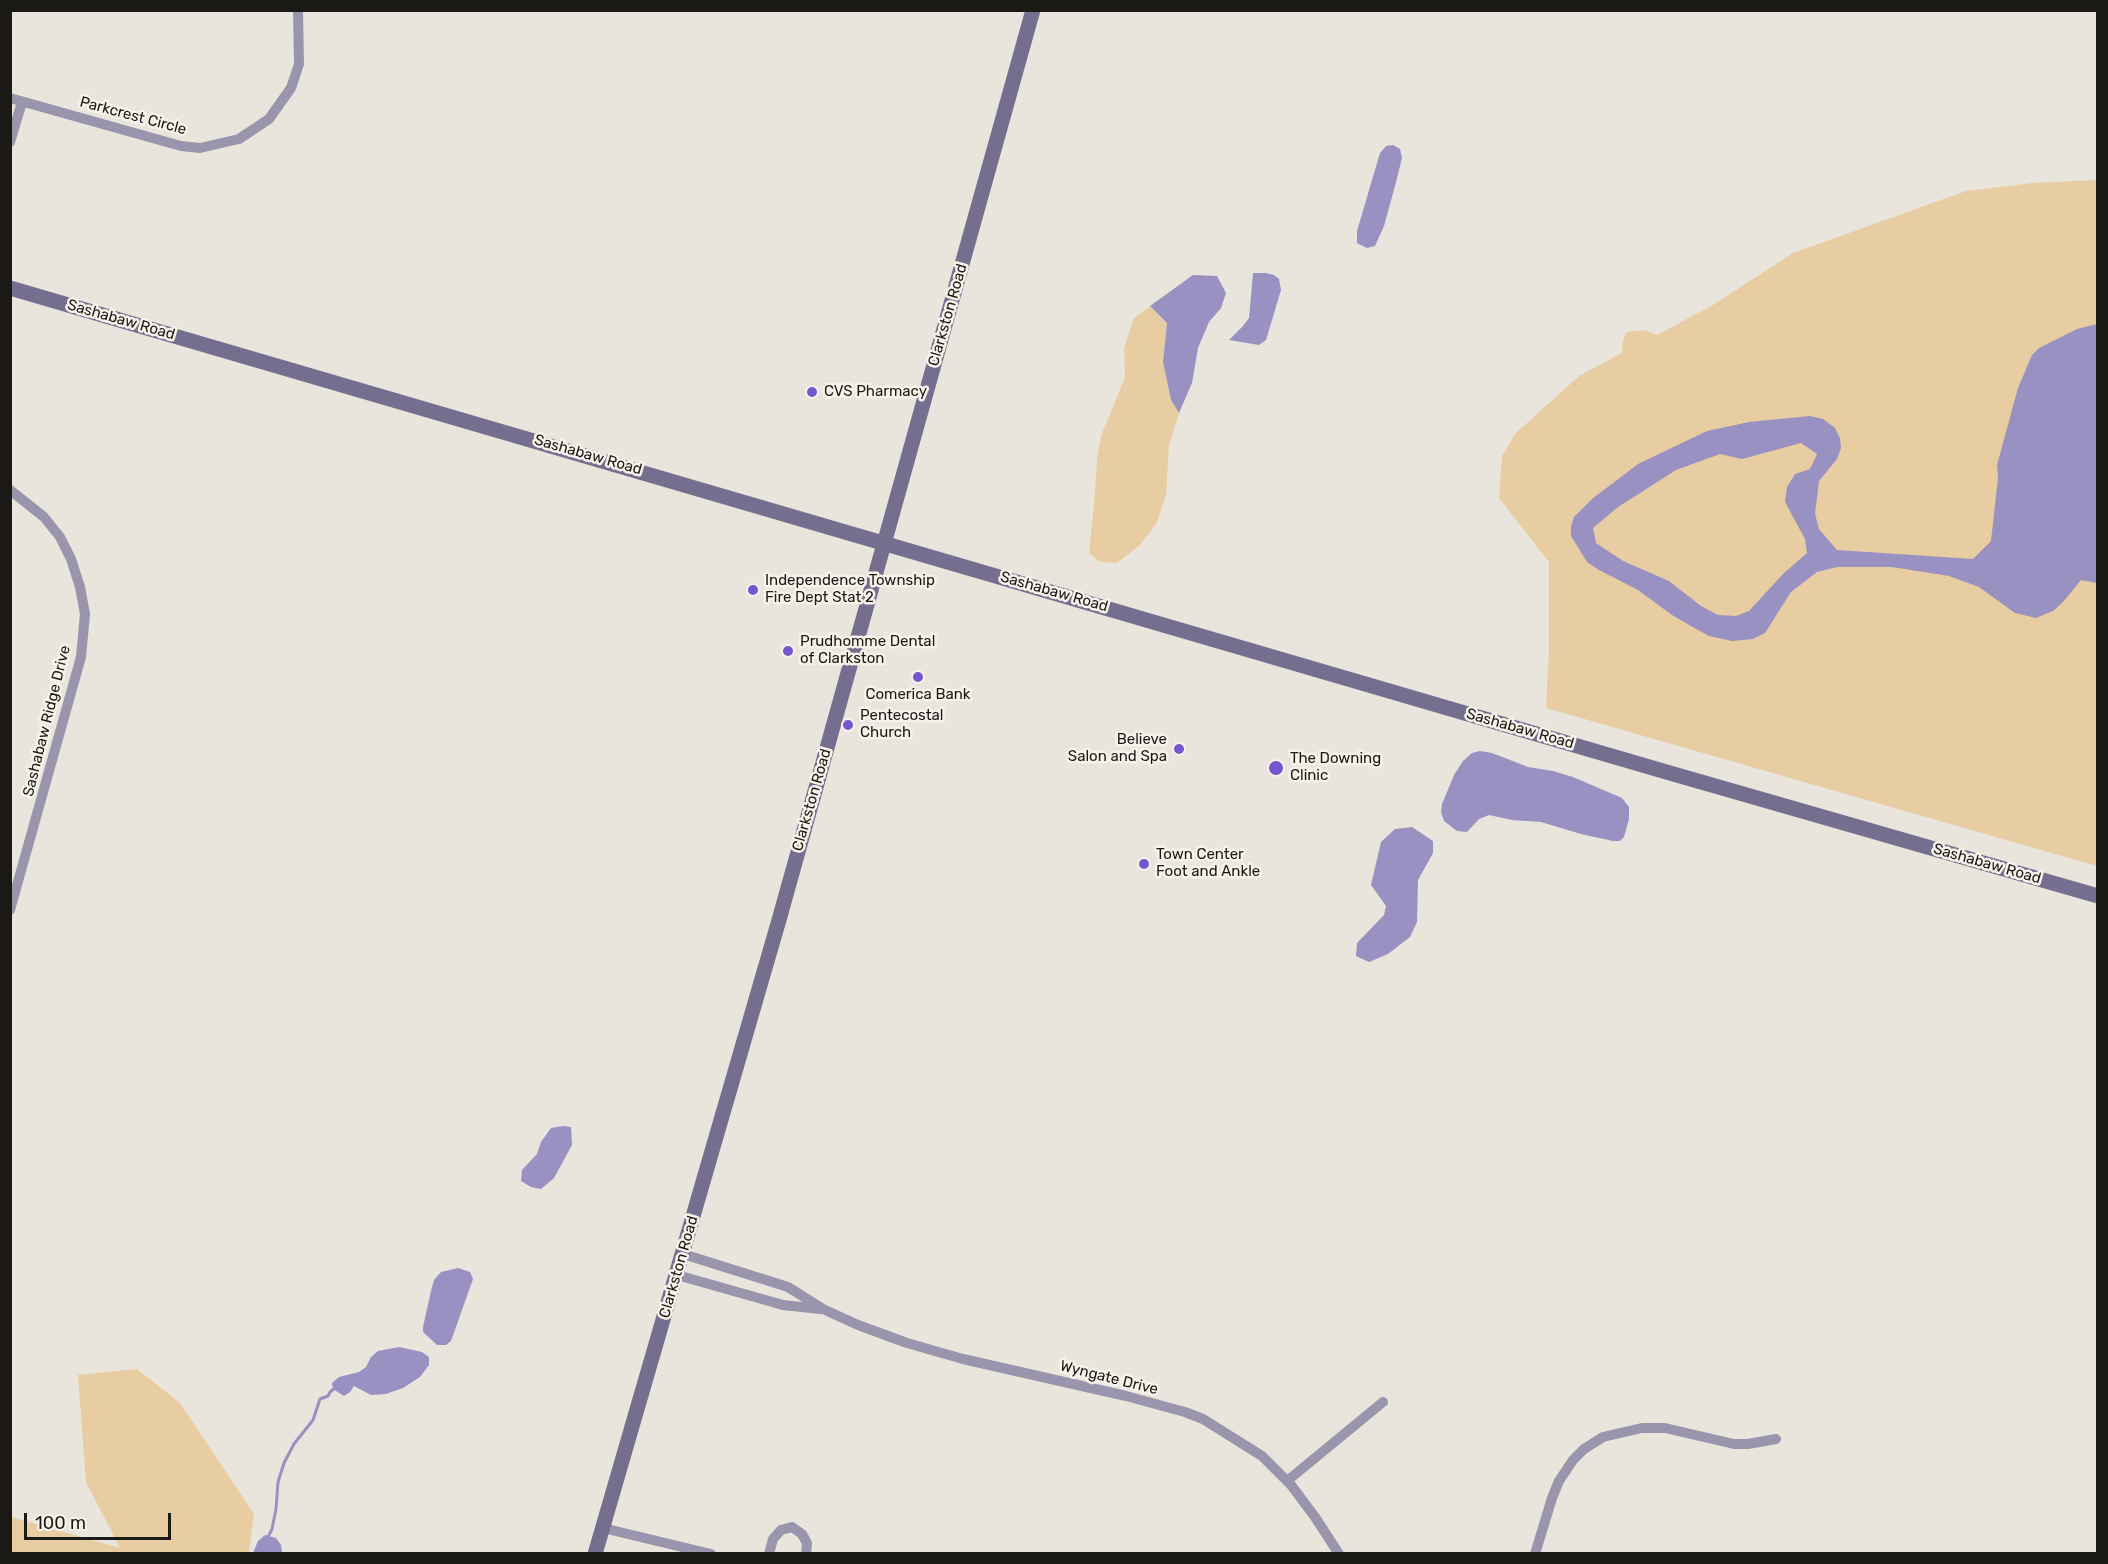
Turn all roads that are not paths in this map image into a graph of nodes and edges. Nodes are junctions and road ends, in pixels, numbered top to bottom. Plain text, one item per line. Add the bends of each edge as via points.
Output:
1 (298, 10) edge
2 (1033, 10) edge
3 (10, 98) edge
4 (22, 102) junction
5 (10, 142) edge
6 (10, 288) edge
7 (10, 490) edge
8 (886, 543) junction
9 (2097, 896) edge
10 (10, 910) edge
11 (683, 1254) junction
12 (677, 1275) junction
13 (823, 1309) junction
14 (1383, 1402) dead end
15 (1776, 1439) dead end
16 (1287, 1481) junction
17 (603, 1528) junction
18 (595, 1554) edge
19 (711, 1554) edge
20 (769, 1554) edge
21 (806, 1554) edge
22 (1339, 1554) edge
23 (1535, 1554) edge

1 - 4 street, Parkcrest Circle via 299,64 291,88 268,119 238,139 200,148 182,146
2 - 8 main road, Clarkston Road
3 - 4 street, Parkcrest Circle
4 - 5 street
6 - 8 main road, Sashabaw Road
7 - 10 street, Sashabaw Ridge Drive via 44,517 60,537 80,586 85,614 81,657
8 - 9 main road, Sashabaw Road
8 - 11 main road, Clarkston Road
11 - 12 main road, Clarkston Road
11 - 13 street, Wyngate Drive via 788,1287
12 - 13 street, Wyngate Drive via 783,1305
12 - 17 main road, Clarkston Road
13 - 16 street, Wyngate Drive via 934,1351 1185,1412 1239,1440
14 - 16 street
15 - 23 street via 1734,1444 1665,1428 1642,1428 1603,1437 1573,1460 1559,1481
16 - 22 street, Wyngate Drive
17 - 18 main road, Clarkston Road
17 - 19 street
20 - 21 street via 772,1539 781,1530 792,1527 807,1543

